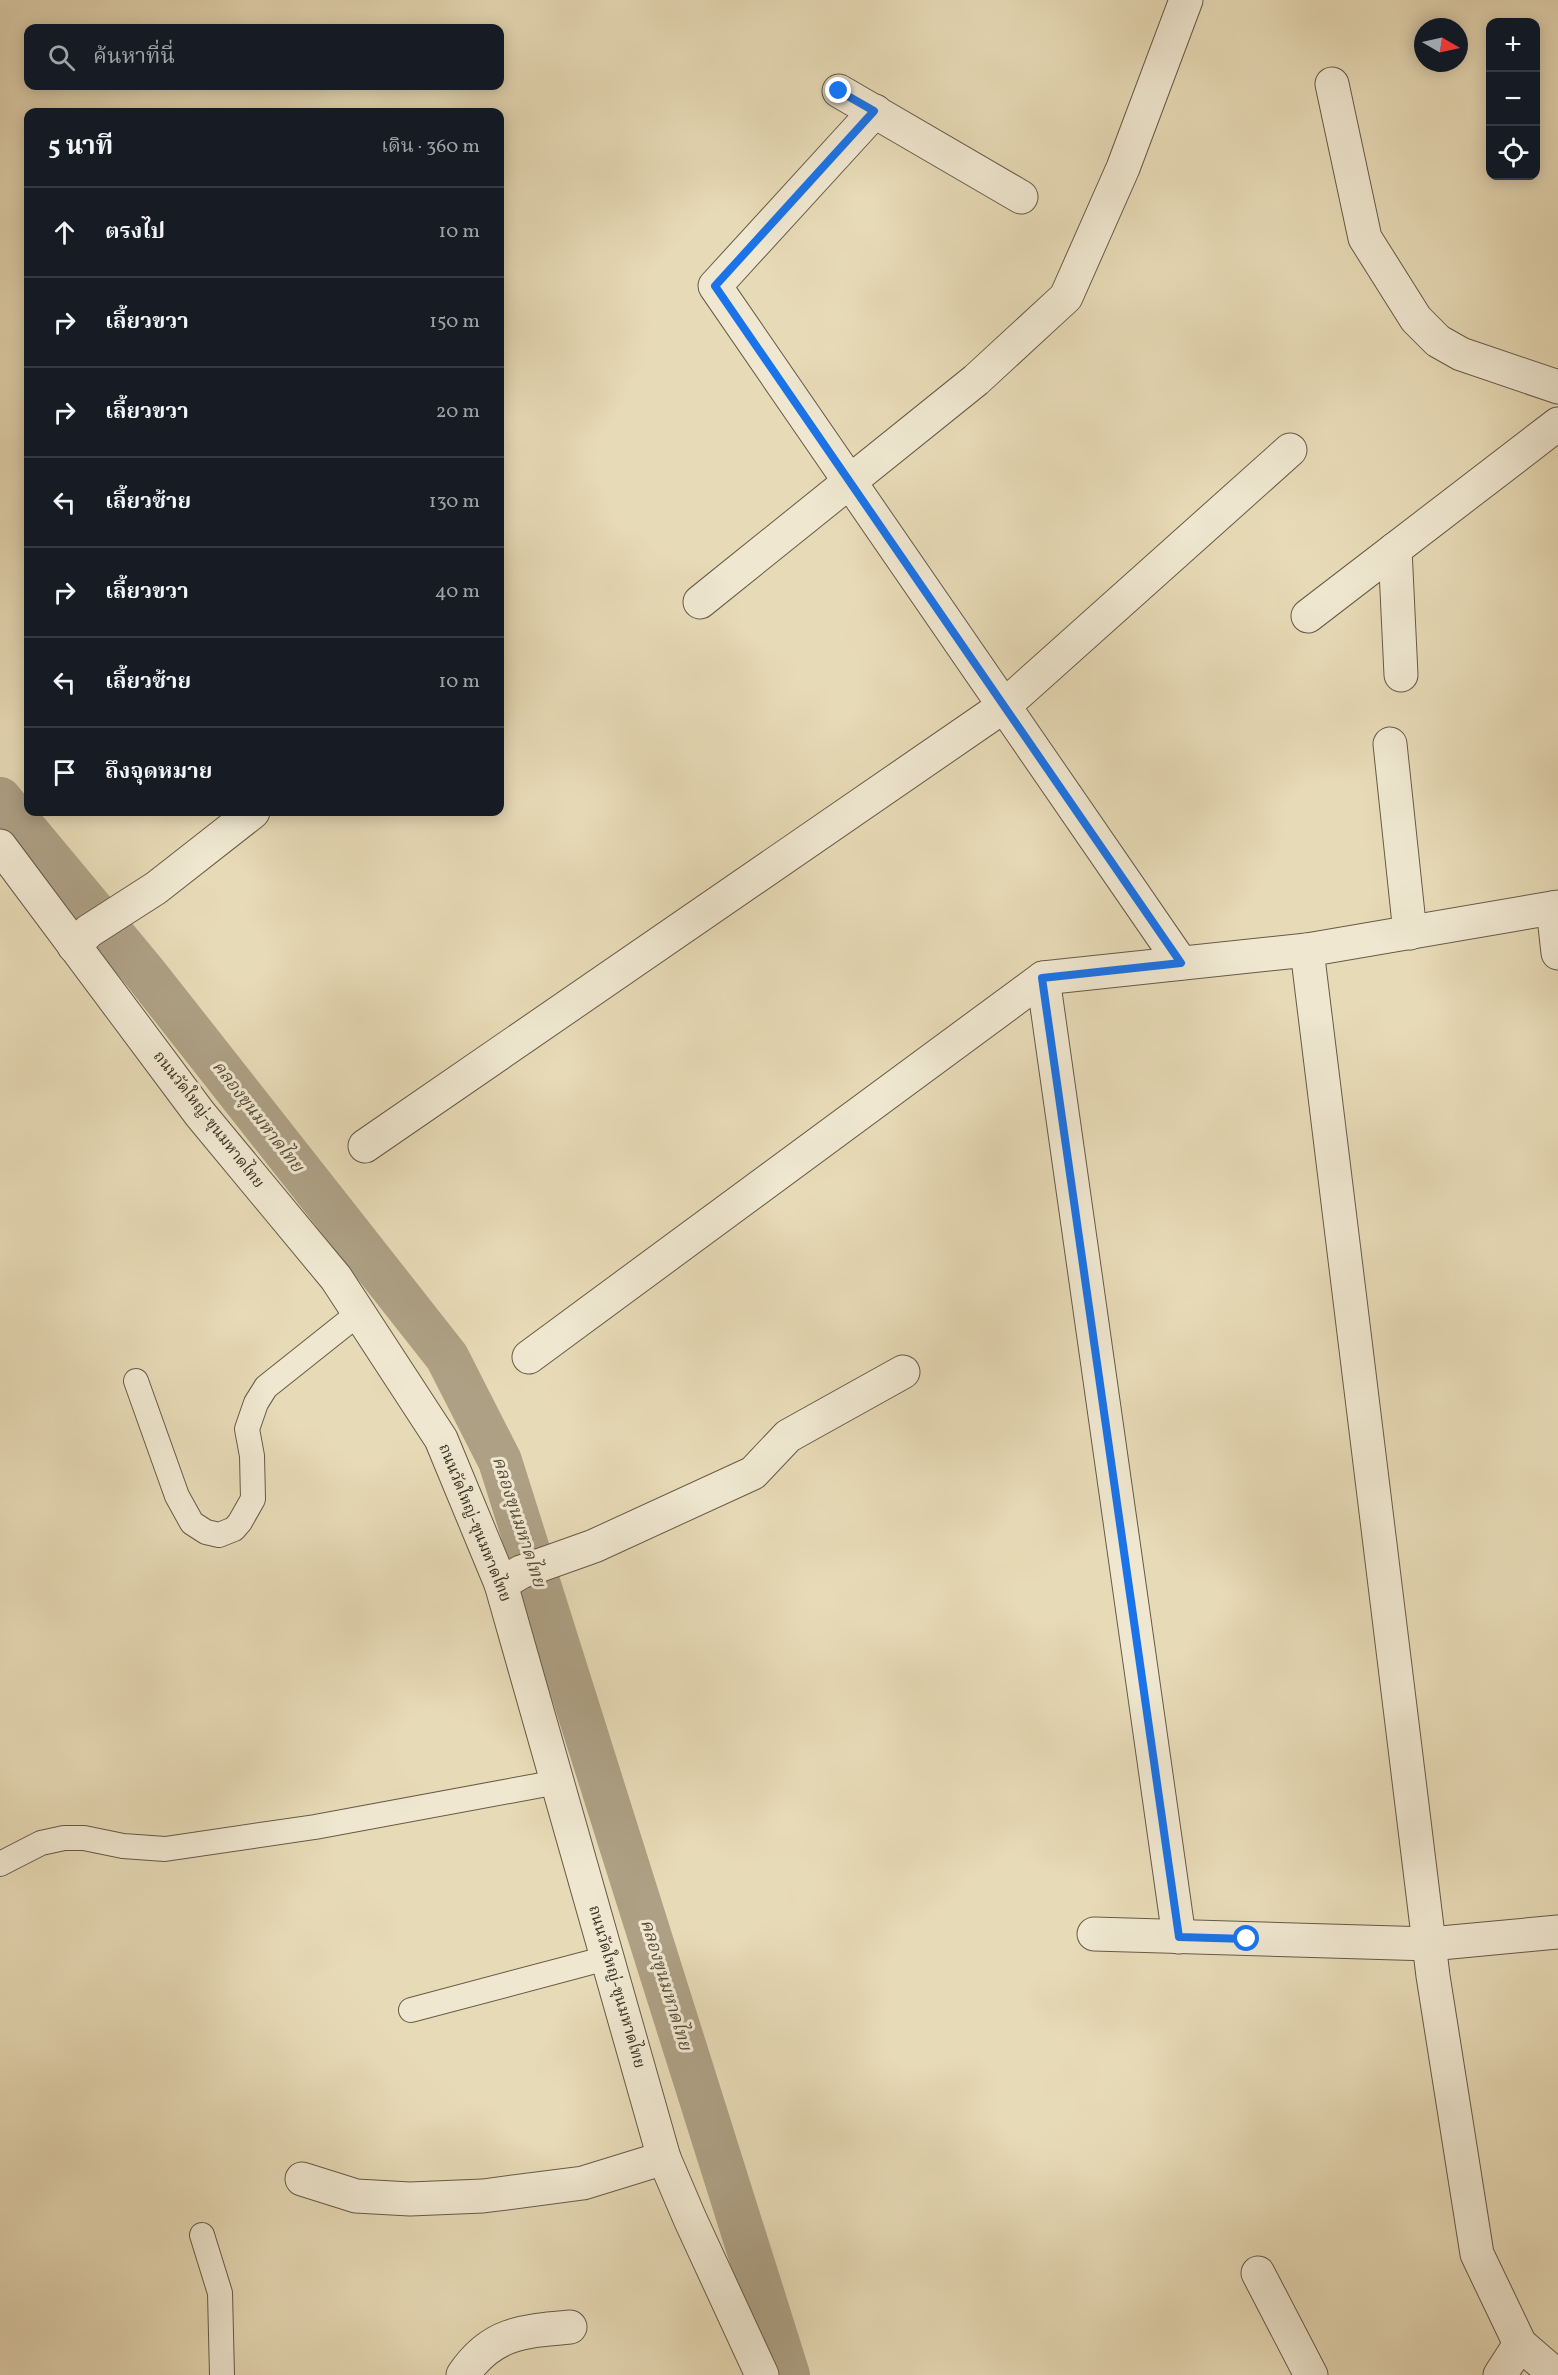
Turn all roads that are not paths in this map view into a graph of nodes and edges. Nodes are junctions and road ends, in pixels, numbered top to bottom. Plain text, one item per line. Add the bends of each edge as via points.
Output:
1 (1186, 0) edge
2 (1332, 84) dead end
3 (839, 91) dead end
4 (874, 111) junction
5 (1021, 197) dead end
6 (1558, 387) edge
7 (1558, 424) edge
8 (1290, 450) dead end
9 (849, 482) junction
10 (1395, 549) junction
11 (700, 602) dead end
12 (1308, 616) dead end
13 (1401, 675) dead end
14 (1004, 706) junction
15 (1390, 744) dead end
16 (248, 816) edge
17 (0, 846) edge
18 (1555, 907) edge
19 (1410, 933) junction
20 (81, 938) junction
21 (1307, 950) junction
22 (1558, 953) edge
23 (1181, 963) junction
24 (1042, 978) junction
25 (365, 1146) dead end
26 (359, 1313) junction
27 (530, 1357) dead end
28 (903, 1372) dead end
29 (136, 1381) dead end
30 (511, 1578) junction
31 (558, 1782) junction
32 (0, 1864) edge
33 (1558, 1932) edge
34 (1094, 1934) dead end
35 (1179, 1937) junction
36 (1430, 1944) junction
37 (608, 1958) junction
38 (411, 2010) dead end
39 (664, 2158) junction
40 (302, 2179) dead end
41 (202, 2235) dead end
42 (1258, 2273) dead end
43 (570, 2327) dead end
44 (1520, 2344) junction
45 (222, 2375) edge
46 (463, 2375) edge
47 (762, 2375) edge
48 (1311, 2375) edge
49 (1500, 2375) edge
50 (1556, 2375) edge

1 - 9 street via 1123,168 1066,297 976,380
2 - 6 street via 1365,238 1416,319 1438,341 1461,354
3 - 4 street
4 - 5 street
4 - 9 street via 715,286
7 - 10 street
8 - 14 street
9 - 11 street
9 - 14 street
10 - 12 street
10 - 13 street
14 - 23 street
14 - 25 street
15 - 19 street
16 - 20 street via 156,888
17 - 20 street, ถนนวัดใหญ่-ขุนมหาดไทย
18 - 19 street
18 - 22 street
19 - 21 street
20 - 26 street, ถนนวัดใหญ่-ขุนมหาดไทย via 200,1114 336,1278
21 - 23 street
21 - 36 street
23 - 24 street
24 - 27 street
24 - 35 street
26 - 29 lane via 266,1387 248,1429 253,1499 234,1529 219,1535 192,1523 177,1496
26 - 30 street, ถนนวัดใหญ่-ขุนมหาดไทย via 441,1439
28 - 30 street via 788,1436 753,1473 594,1546
30 - 31 street, ถนนวัดใหญ่-ขุนมหาดไทย
31 - 32 lane via 315,1827 165,1849 64,1838 41,1843
31 - 37 street, ถนนวัดใหญ่-ขุนมหาดไทย
33 - 36 street
34 - 35 street
35 - 36 street
36 - 44 street via 1477,2254
37 - 38 lane
37 - 39 street, ถนนวัดใหญ่-ขุนมหาดไทย
39 - 40 street via 583,2182 483,2196 356,2196
39 - 47 street, ถนนวัดใหญ่-ขุนมหาดไทย
41 - 45 lane via 220,2293
42 - 48 street
43 - 46 street via 523,2332 495,2342 475,2357
44 - 49 street
44 - 50 street

